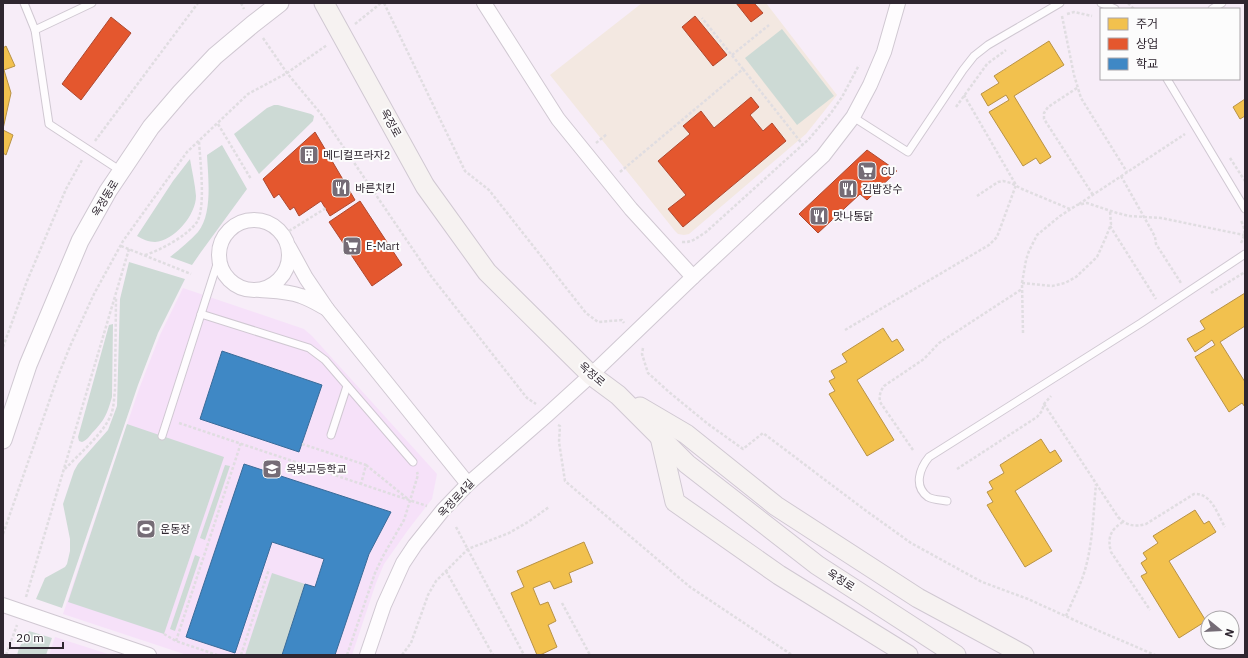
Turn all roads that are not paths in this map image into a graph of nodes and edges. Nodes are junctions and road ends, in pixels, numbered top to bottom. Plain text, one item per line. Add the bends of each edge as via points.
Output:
1 (24, 3) edge
2 (92, 3) edge
3 (280, 3) edge
4 (324, 3) edge
5 (484, 3) edge
6 (898, 3) edge
7 (1060, 3) edge
8 (1101, 3) edge
9 (1113, 8) edge
10 (35, 30) junction
11 (1168, 80) edge
12 (853, 117) junction
13 (121, 171) junction
14 (1245, 209) edge
15 (284, 238) junction
16 (1245, 254) edge
17 (219, 258) junction
18 (693, 278) junction
19 (250, 290) junction
20 (327, 309) junction
21 (201, 314) junction
22 (591, 375) junction
23 (347, 386) junction
24 (618, 395) junction
25 (332, 435) dead end
26 (162, 436) dead end
27 (660, 437) junction
28 (3, 440) edge
29 (413, 462) road end
30 (468, 484) junction
31 (947, 501) dead end
32 (3, 605) edge
33 (149, 655) edge
34 (367, 655) edge
35 (908, 655) edge
36 (956, 655) edge
37 (1024, 655) edge

1 - 10 lane
2 - 10 lane
3 - 13 street, 옥정동로 via 215,56 186,86 151,127
4 - 22 main road, 옥정로 via 425,186 487,272
5 - 18 street via 558,119 631,209
6 - 12 street, 옥정로4길 via 884,52
7 - 12 lane via 988,45 974,56 908,152
8 - 9 lane
10 - 13 lane via 49,124
11 - 14 lane
12 - 18 street, 옥정로4길 via 823,156
13 - 28 street, 옥정동로 via 80,241 28,365
15 - 17 street via 270,224 246,221 234,226 225,234
15 - 19 street via 288,251 284,271 276,282 268,287
15 - 20 street
16 - 31 lane via 929,457 919,474 923,491 929,497
17 - 19 street via 228,278 238,286
17 - 21 lane
18 - 22 street, 옥정로4길
19 - 20 street via 296,294
20 - 30 street
21 - 23 lane via 309,348 325,360
21 - 26 lane
22 - 24 main road, 옥정로
22 - 30 street, 옥정로4길
23 - 25 lane
23 - 29 lane
24 - 27 main road, 옥정로
24 - 37 main road via 686,434 776,506 918,598
27 - 35 main road via 675,502 779,575
27 - 36 main road, 옥정로 via 687,464 817,565
30 - 34 street, 옥정로4길 via 443,510 404,563 384,605
32 - 33 street

